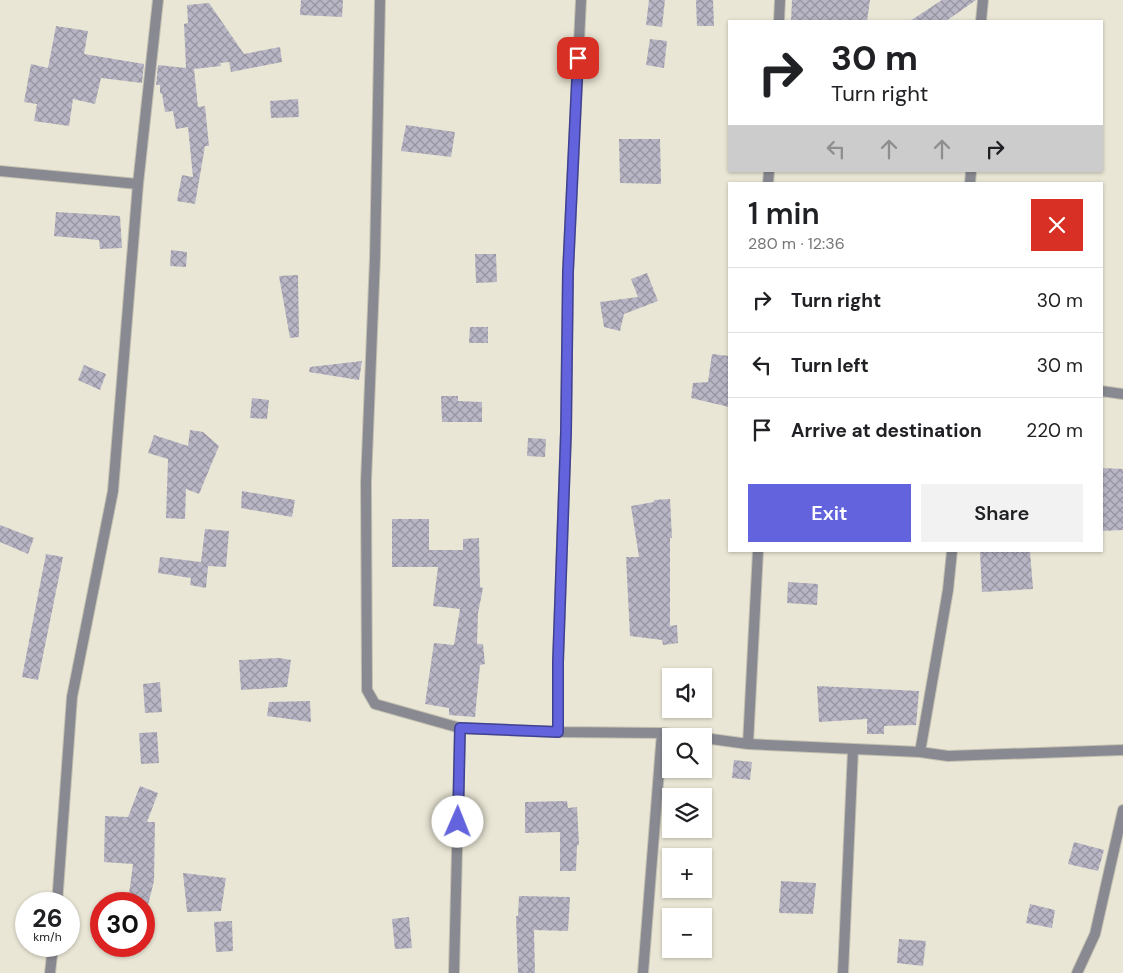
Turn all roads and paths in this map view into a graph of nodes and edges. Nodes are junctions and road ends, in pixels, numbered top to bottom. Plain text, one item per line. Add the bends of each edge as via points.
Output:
1 (158, 0) edge
2 (380, 0) edge
3 (581, 0) edge
4 (780, 0) edge
5 (983, 0) edge
6 (779, 20) edge
7 (981, 20) edge
8 (0, 171) edge
9 (138, 184) junction
10 (1103, 391) edge
11 (1123, 394) edge
12 (758, 552) edge
13 (952, 552) edge
14 (460, 728) junction
15 (558, 732) junction
16 (662, 733) joint
17 (712, 739) edge
18 (748, 744) junction
19 (853, 750) junction
20 (1123, 750) edge
21 (920, 752) junction
22 (1123, 810) edge
23 (58, 892) edge
24 (52, 957) edge
25 (50, 973) edge
26 (454, 973) edge
27 (643, 973) edge
28 (843, 973) edge
29 (1077, 973) edge

1 - 9 street
2 - 14 street via 366,482 367,690 375,704
3 - 15 street via 568,272
4 - 6 street
5 - 7 street
8 - 9 street
9 - 23 street via 113,491 72,697
10 - 11 street
12 - 18 street
13 - 21 street
14 - 15 street
14 - 26 street
15 - 16 street
16 - 27 street
17 - 18 street
18 - 19 street
19 - 21 street
19 - 28 street
20 - 21 street via 948,756
22 - 29 street via 1094,934
24 - 25 street

